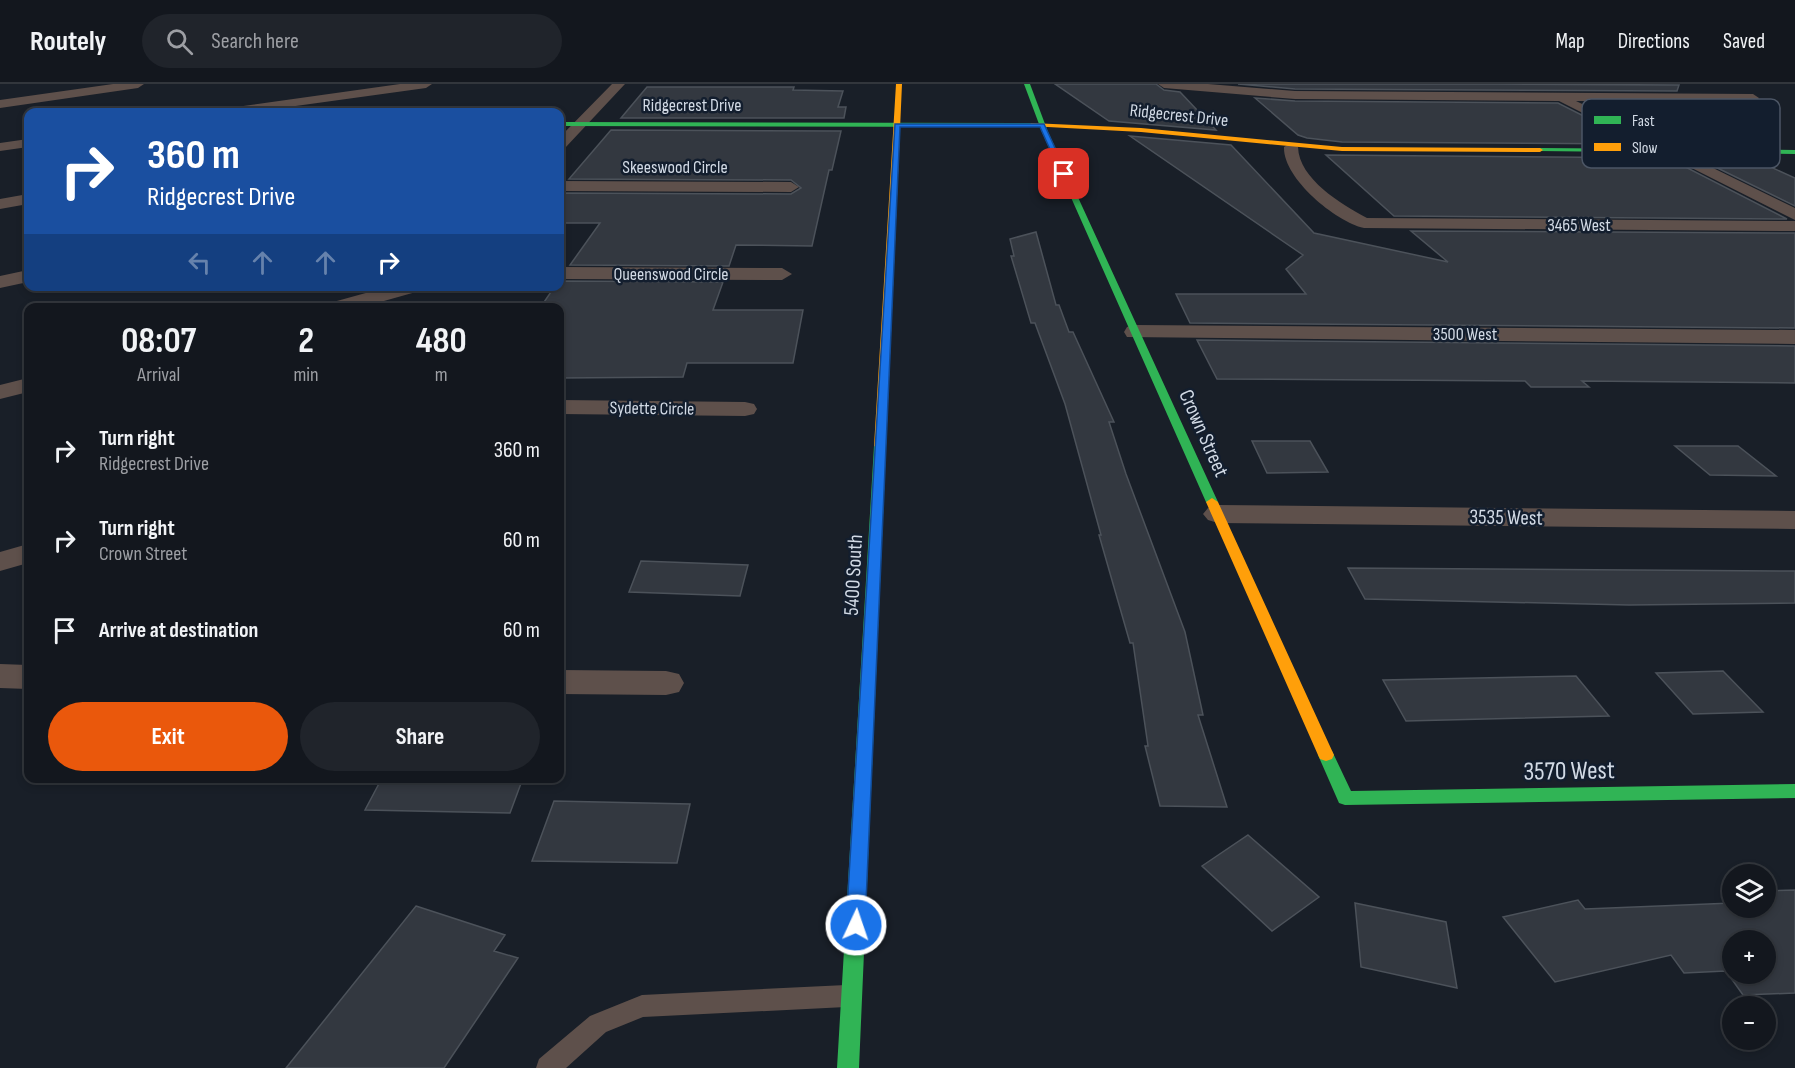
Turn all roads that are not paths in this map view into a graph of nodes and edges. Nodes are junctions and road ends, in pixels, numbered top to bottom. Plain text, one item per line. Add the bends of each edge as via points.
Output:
1 (138, 84) edge
2 (426, 84) edge
3 (619, 84) edge
4 (899, 84) edge
5 (1027, 84) edge
6 (1164, 84) edge
7 (1534, 84) edge
8 (1716, 84) edge
9 (1560, 97) junction
10 (0, 104) edge
11 (257, 108) edge
12 (1582, 108) edge
13 (564, 124) edge
14 (579, 124) junction
15 (897, 125) junction
16 (1042, 126) junction
17 (564, 141) edge
18 (24, 144) edge
19 (0, 147) edge
20 (1290, 147) junction
21 (1582, 150) edge
22 (1780, 152) edge
23 (1795, 152) edge
24 (1701, 168) edge
25 (564, 186) edge
26 (791, 187) dead end
27 (24, 200) edge
28 (0, 204) edge
29 (1795, 215) edge
30 (1795, 226) edge
31 (564, 273) edge
32 (782, 274) dead end
33 (24, 277) edge
34 (0, 282) edge
35 (397, 291) edge
36 (352, 303) edge
37 (1135, 332) junction
38 (1795, 337) edge
39 (24, 386) edge
40 (0, 393) edge
41 (564, 407) edge
42 (745, 409) dead end
43 (1218, 514) junction
44 (1795, 520) edge
45 (24, 554) edge
46 (0, 562) edge
47 (0, 676) edge
48 (24, 677) edge
49 (564, 682) edge
50 (666, 683) dead end
51 (1795, 790) edge
52 (1345, 798) joint
53 (852, 996) junction
54 (548, 1068) edge
55 (848, 1068) edge

1 - 10 street
2 - 11 street
3 - 14 street
4 - 15 street, 5400 South
5 - 16 street, Crown Street
6 - 9 street via 1295,95
7 - 9 street
8 - 9 street via 1753,98
9 - 12 street
13 - 14 street, Ridgecrest Drive
14 - 15 street, Ridgecrest Drive
14 - 17 street
15 - 16 street, Ridgecrest Drive
15 - 53 street, 5400 South
16 - 20 street, Ridgecrest Drive via 1170,132
16 - 37 street, Crown Street
18 - 19 street
20 - 21 street, Ridgecrest Drive
20 - 30 street, 3465 West via 1298,171 1335,207 1364,223
22 - 23 street, Ridgecrest Drive
24 - 29 street
25 - 26 street, Skeeswood Circle
27 - 28 street
31 - 32 street, Queenswood Circle
33 - 34 street
35 - 36 street
37 - 38 street, 3500 West
37 - 43 street, Crown Street
39 - 40 street
41 - 42 street, Sydette Circle
43 - 44 street, 3535 West
43 - 52 street, Crown Street
45 - 46 street
47 - 48 street
49 - 50 street
51 - 52 street, 3570 West
53 - 54 lane via 642,1006 598,1024
53 - 55 street, 5400 South

